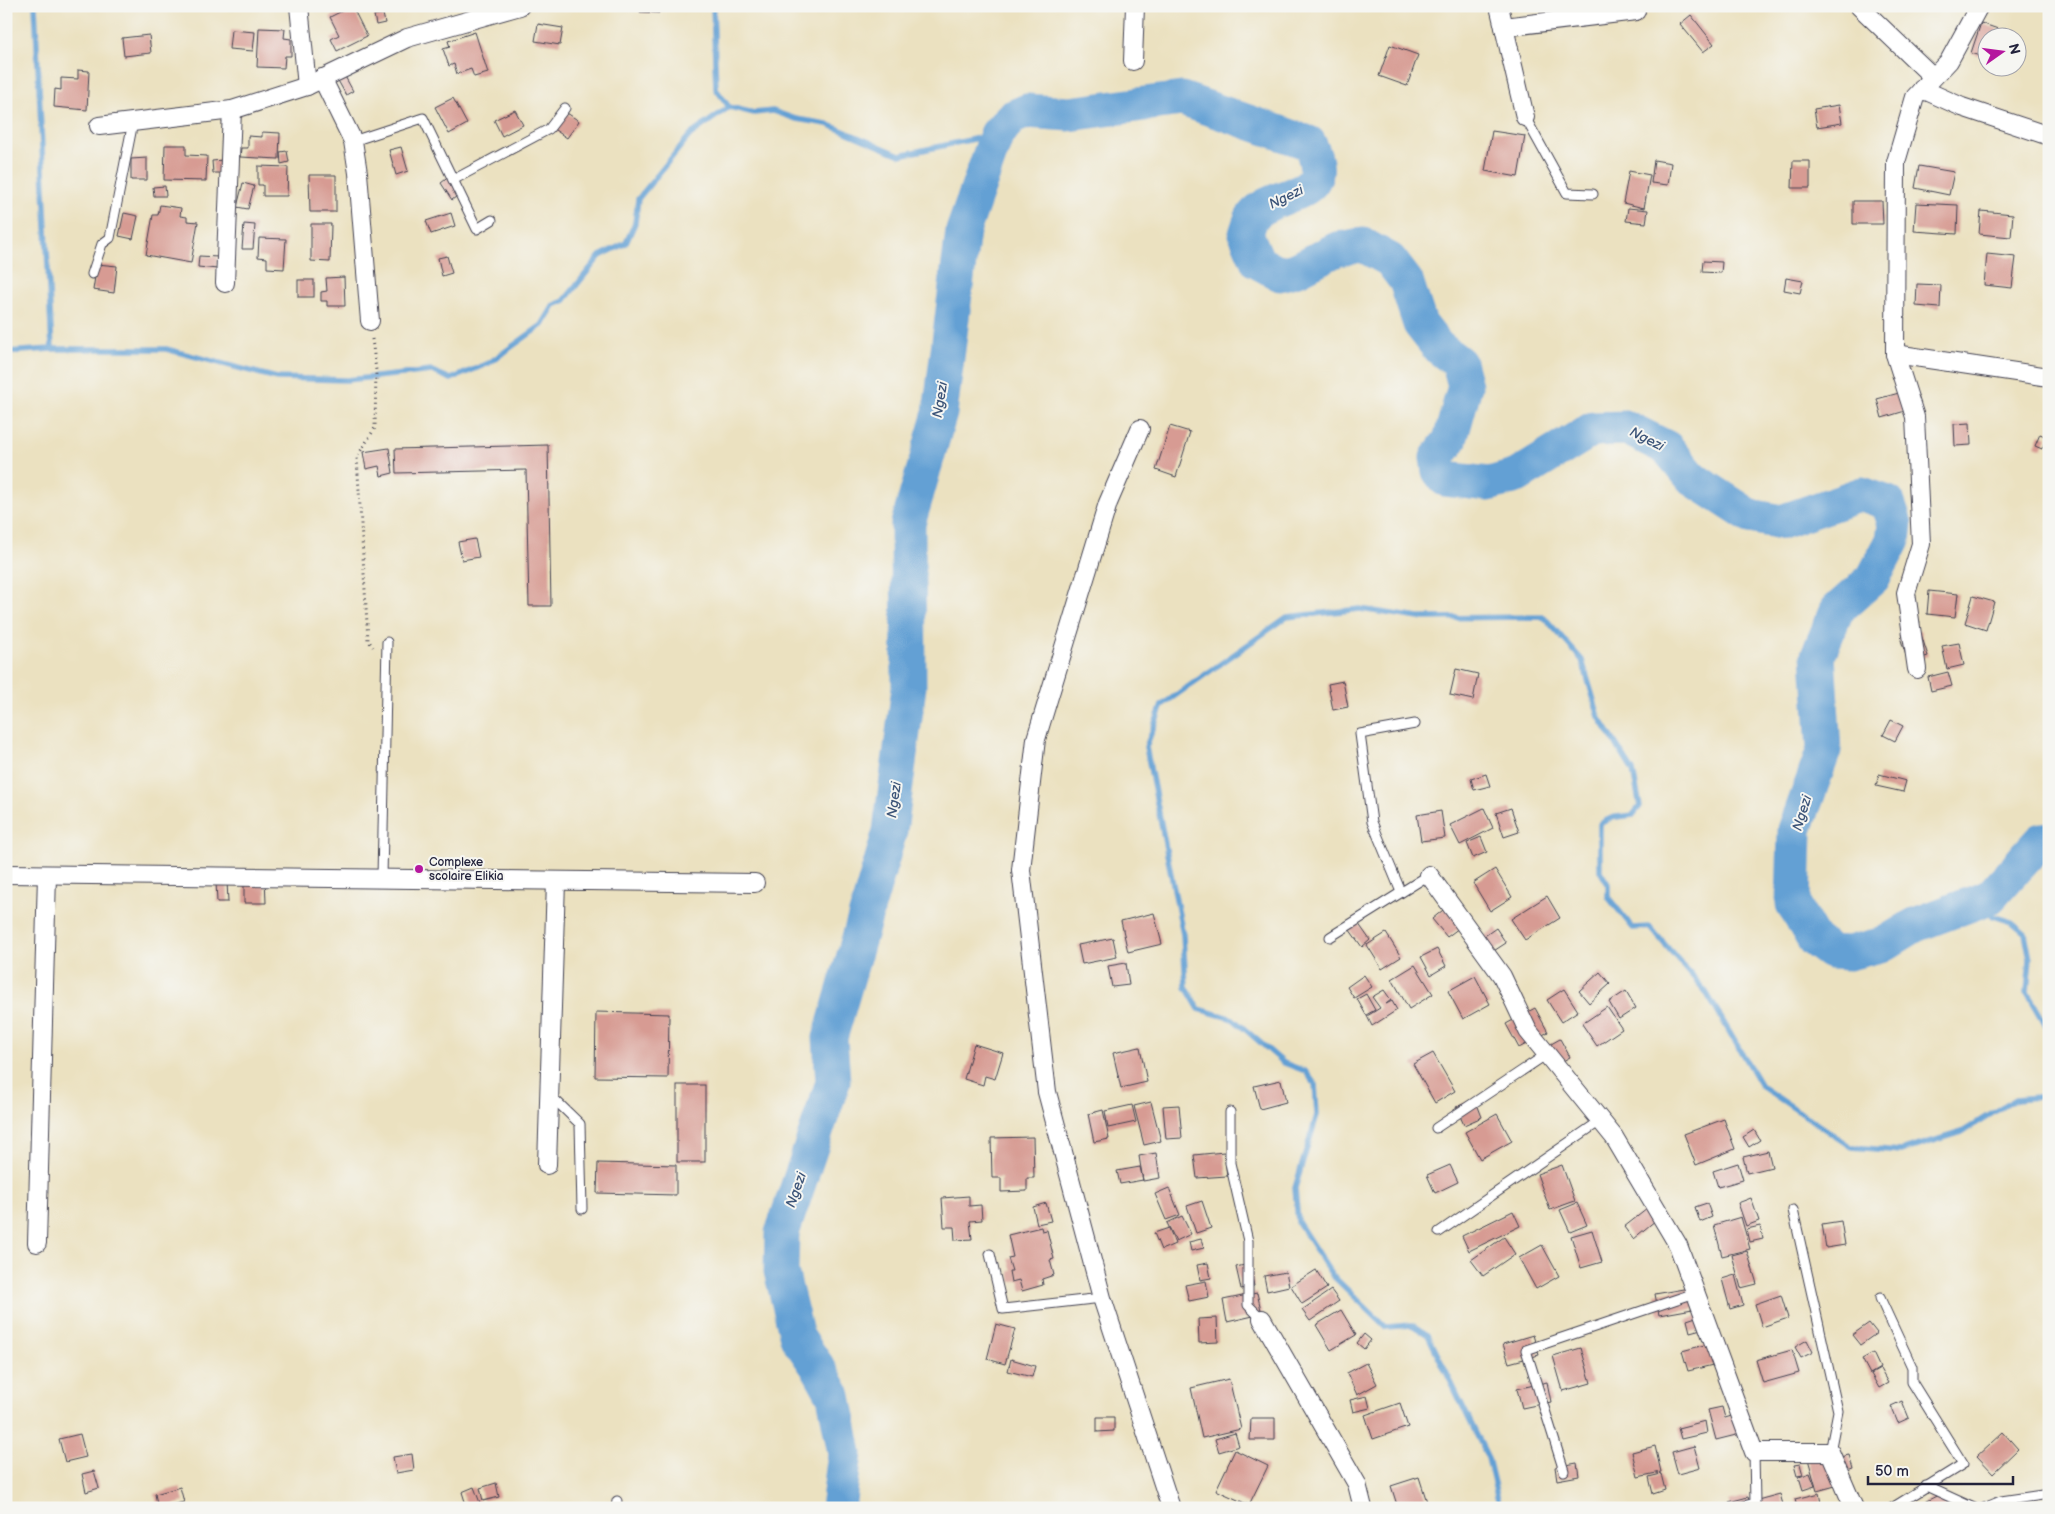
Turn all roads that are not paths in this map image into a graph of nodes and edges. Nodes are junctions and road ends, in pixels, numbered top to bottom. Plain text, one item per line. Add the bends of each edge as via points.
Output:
1 (299, 6) edge
2 (520, 6) edge
3 (1135, 6) edge
4 (1499, 6) edge
5 (1860, 6) edge
6 (1979, 6) edge
7 (1636, 11) dead end
8 (1504, 27) junction
9 (1133, 61) dead end
10 (314, 82) junction
11 (1928, 83) junction
12 (565, 108) dead end
13 (232, 110) junction
14 (1525, 117) joint
15 (133, 122) junction
16 (99, 126) dead end
17 (2049, 136) edge
18 (353, 140) junction
19 (453, 180) junction
20 (1592, 194) dead end
21 (492, 220) dead end
22 (92, 274) dead end
23 (225, 282) dead end
24 (370, 321) road end
25 (1895, 354) junction
26 (2049, 377) edge
27 (1140, 429) dead end
28 (387, 642) dead end
29 (1917, 669) dead end
30 (1415, 724) dead end
31 (6, 874) edge
32 (47, 874) junction
33 (1429, 875) joint
34 (382, 878) junction
35 (556, 881) junction
36 (755, 883) dead end
37 (1401, 892) junction
38 (1330, 937) dead end
39 (1547, 1054) junction
40 (548, 1094) junction
41 (1230, 1112) dead end
42 (1600, 1121) junction
43 (1436, 1128) dead end
44 (547, 1164) dead end
45 (582, 1209) dead end
46 (1792, 1210) dead end
47 (1439, 1232) dead end
48 (37, 1243) dead end
49 (990, 1254) dead end
50 (1696, 1293) junction
51 (1102, 1298) junction
52 (1880, 1298) dead end
53 (1262, 1319) joint
54 (1754, 1452) junction
55 (1830, 1452) junction
56 (1564, 1471) dead end
57 (1926, 1486) junction
58 (2049, 1494) edge
59 (1172, 1508) edge
60 (1363, 1508) edge
61 (1736, 1508) edge
62 (1854, 1508) edge
63 (1892, 1508) edge
64 (1974, 1508) edge
65 (1984, 1508) edge

1 - 10 street
2 - 10 street via 407,38
3 - 9 street
4 - 8 street
5 - 11 street
6 - 11 street via 1949,61
7 - 8 street
8 - 14 street
10 - 13 street
10 - 18 street
11 - 17 street via 1962,107
11 - 25 street via 1915,97 1896,162
12 - 19 lane via 549,129
13 - 15 street
13 - 23 street
14 - 20 lane via 1567,192
15 - 16 street
15 - 22 lane via 110,238 102,244
18 - 19 lane via 422,118
18 - 24 street
19 - 21 lane via 478,229
25 - 26 street
25 - 29 street via 1915,417 1921,544 1906,592
27 - 51 street via 1108,503 1036,739 1021,870 1047,1092
28 - 34 lane
30 - 37 lane via 1360,734 1372,822
31 - 32 street
32 - 34 street
32 - 48 street
33 - 37 lane
33 - 39 street via 1502,976 1528,1031
34 - 35 street
35 - 36 street
35 - 40 street
37 - 38 lane
39 - 42 street
39 - 43 lane
40 - 44 street
40 - 45 lane via 580,1124
41 - 53 lane via 1230,1163 1248,1241 1248,1305
42 - 47 lane
42 - 50 street via 1614,1137 1678,1245
46 - 55 lane via 1838,1411
49 - 51 lane via 1003,1310
50 - 54 street
50 - 56 lane via 1526,1350
51 - 59 street
52 - 57 lane via 1912,1367 1912,1382 1962,1464
53 - 60 street via 1357,1484
54 - 55 street
54 - 61 lane via 1755,1503
55 - 62 street
57 - 63 lane
57 - 64 lane
58 - 65 lane via 2001,1501

